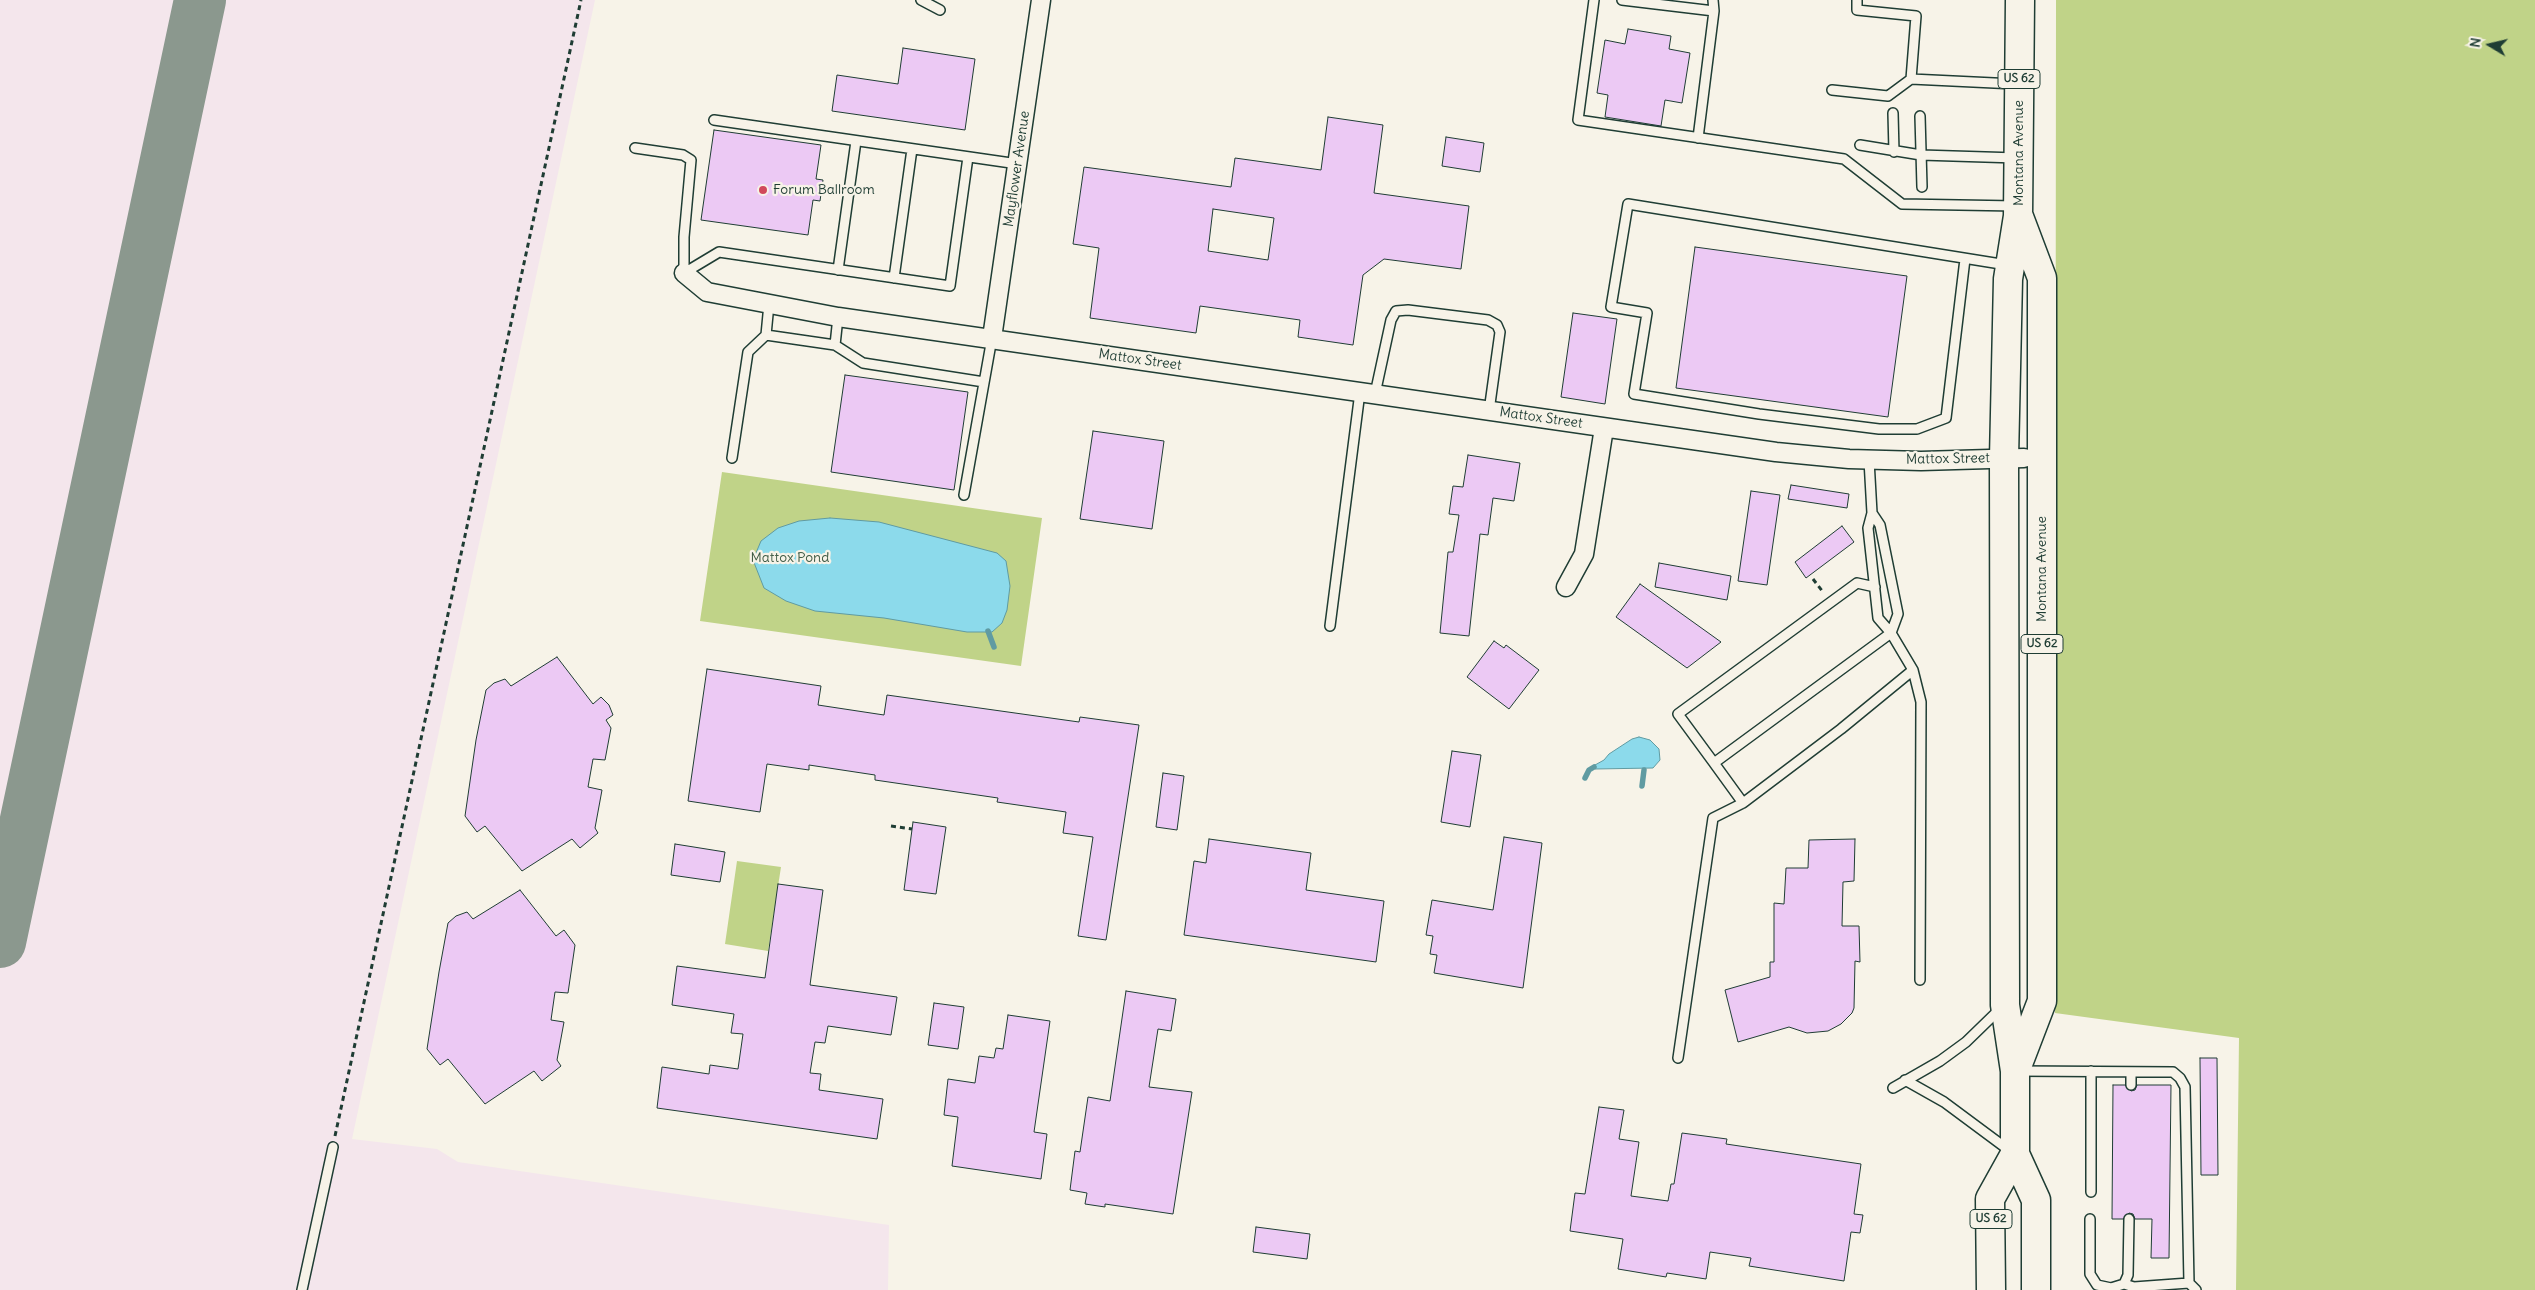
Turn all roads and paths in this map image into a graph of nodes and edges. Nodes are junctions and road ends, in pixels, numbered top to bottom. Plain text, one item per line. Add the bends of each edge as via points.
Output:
1 (581, 0) edge
2 (921, 0) edge
3 (1042, 0) edge
4 (1594, 0) edge
5 (1622, 0) edge
6 (1713, 0) edge
7 (1857, 0) edge
8 (2020, 0) edge
9 (940, 10) dead end
10 (1714, 11) junction
11 (1911, 79) junction
12 (2020, 84) junction
13 (1832, 90) dead end
14 (1893, 113) dead end
15 (1920, 116) dead end
16 (714, 120) dead end
17 (1698, 138) junction
18 (856, 141) junction
19 (1860, 145) dead end
20 (635, 148) dead end
21 (912, 149) junction
22 (1894, 152) junction
23 (1921, 155) junction
24 (968, 157) junction
25 (2017, 158) junction
26 (1018, 164) junction
27 (1922, 187) dead end
28 (2020, 218) junction
29 (1965, 259) junction
30 (2010, 266) junction
31 (838, 270) junction
32 (684, 272) junction
33 (894, 278) junction
34 (769, 304) junction
35 (838, 317) junction
36 (766, 335) junction
37 (992, 338) junction
38 (835, 345) junction
39 (984, 382) junction
40 (1368, 393) junction
41 (1489, 411) junction
42 (1604, 428) junction
43 (732, 458) dead end
44 (2014, 458) junction
45 (1869, 460) junction
46 (964, 496) dead end
47 (1872, 513) junction
48 (1566, 587) dead end
49 (1875, 587) junction
50 (1330, 626) dead end
51 (1891, 633) junction
52 (1913, 670) junction
53 (1714, 763) junction
54 (1743, 803) junction
55 (891, 826) dead end
56 (912, 828) dead end
57 (1920, 980) dead end
58 (2005, 1005) junction
59 (1678, 1058) dead end
60 (2020, 1060) junction
61 (2092, 1072) junction
62 (2130, 1072) junction
63 (1905, 1080) junction
64 (2131, 1085) dead end
65 (1893, 1088) dead end
66 (333, 1147) joint
67 (2015, 1154) junction
68 (2090, 1192) dead end
69 (2090, 1218) dead end
70 (2129, 1219) dead end
71 (2189, 1283) junction
72 (2124, 1284) junction
73 (302, 1290) edge
74 (1991, 1290) edge
75 (2036, 1290) edge
76 (2196, 1290) edge

1 - 66 path
2 - 9 lane
3 - 26 street, Mayflower Avenue
4 - 17 lane via 1578,120
5 - 10 lane
6 - 10 lane
7 - 11 lane via 1856,10 1916,16
8 - 12 highway, Montana Avenue / US 62
10 - 17 lane
11 - 12 lane
11 - 13 lane via 1888,96
12 - 25 highway, Montana Avenue / US 62
14 - 22 lane
15 - 23 lane
16 - 18 lane
17 - 28 lane via 1844,159 1902,204
18 - 21 lane
18 - 31 lane
19 - 22 lane
20 - 32 lane via 683,155 691,160
21 - 24 lane
21 - 33 lane
22 - 23 lane
23 - 25 lane
23 - 27 lane
24 - 26 lane
24 - 33 lane via 950,286
25 - 28 highway, Montana Avenue / US 62
26 - 37 street, Mayflower Avenue
28 - 30 highway, Montana Avenue / US 62
28 - 44 highway
28 - 60 highway, Montana Avenue / US 62 via 2042,278 2042,1001
29 - 29 lane via 1628,204 1611,307 1647,313 1634,394 1879,429 1917,429 1946,418
29 - 30 lane
30 - 44 highway, Montana Avenue / US 62
31 - 32 lane via 719,252
31 - 33 lane
32 - 34 street, Mattox Street via 707,292
34 - 35 street, Mattox Street
34 - 36 lane
35 - 37 street, Mattox Street
35 - 38 lane
36 - 38 lane
36 - 43 lane via 748,352
37 - 39 lane
37 - 40 street, Mattox Street
38 - 39 lane via 863,364
39 - 46 lane
40 - 41 street, Mattox Street
40 - 41 lane via 1396,311 1488,320 1497,325 1500,332
40 - 50 lane
41 - 42 street, Mattox Street
42 - 45 street, Mattox Street via 1812,456
42 - 48 street via 1584,554
44 - 45 street, Mattox Street
44 - 58 highway, Montana Avenue / US 62
44 - 60 highway
45 - 47 lane
47 - 49 lane via 1868,528
47 - 51 lane via 1880,526 1898,614
49 - 51 lane via 1878,618
49 - 53 lane via 1857,583 1678,714
51 - 52 lane
51 - 53 lane
52 - 54 lane
52 - 57 lane via 1921,702
53 - 54 lane
54 - 59 lane via 1713,818
55 - 56 path
58 - 60 highway, Montana Avenue / US 62
58 - 63 lane via 1966,1042
60 - 61 lane
60 - 67 highway, Montana Avenue / US 62
61 - 62 lane
61 - 68 lane
62 - 64 lane
62 - 71 lane via 2173,1072 2184,1087
63 - 65 lane
63 - 67 lane via 1944,1102
66 - 73 lane
67 - 74 highway, Montana Avenue / US 62 via 1990,1199
67 - 75 highway, Montana Avenue / US 62 via 2036,1200
69 - 72 lane via 2090,1274 2097,1285 2111,1288
70 - 72 lane via 2128,1275
71 - 72 lane via 2134,1287
71 - 76 lane

